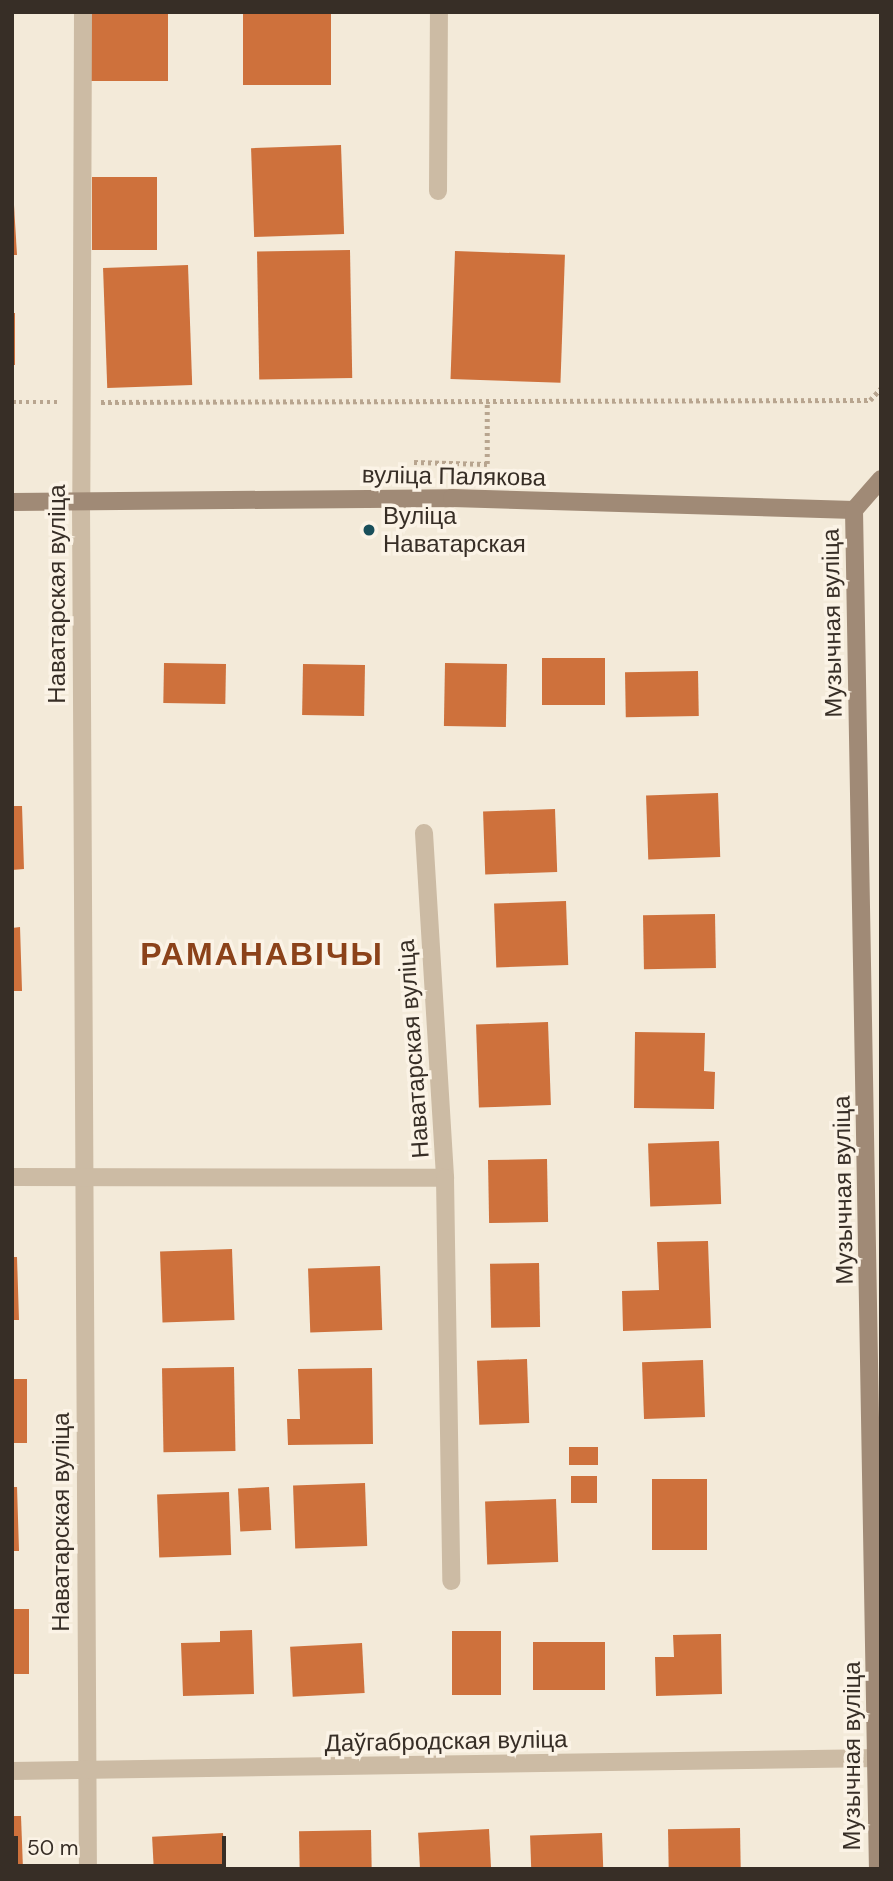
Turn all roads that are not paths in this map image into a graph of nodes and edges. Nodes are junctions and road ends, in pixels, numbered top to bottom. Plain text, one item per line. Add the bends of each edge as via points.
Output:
1 (83, 12) edge
2 (439, 12) edge
3 (438, 191) dead end
4 (881, 479) edge
5 (12, 502) edge
6 (81, 502) junction
7 (854, 510) junction
8 (424, 833) dead end
9 (84, 1175) junction
10 (12, 1177) edge
11 (445, 1178) junction
12 (451, 1581) dead end
13 (879, 1758) edge
14 (12, 1771) edge
15 (86, 1771) junction
16 (88, 1869) edge
17 (877, 1869) edge

1 - 6 street, Наватарская вуліца
2 - 3 street
4 - 7 street
5 - 6 street, вуліца Палякова
6 - 7 street, вуліца Палякова via 452,498
6 - 9 street, Наватарская вуліца
7 - 13 street, Музычная вуліца
8 - 11 street, Наватарская вуліца
9 - 10 street, Наватарская вуліца
9 - 11 street, Наватарская вуліца
9 - 15 street, Наватарская вуліца
11 - 12 street, Наватарская вуліца
13 - 15 street, Даўгабродская вуліца
13 - 17 street, Музычная вуліца
14 - 15 street, Даўгабродская вуліца
15 - 16 street, Наватарская вуліца

